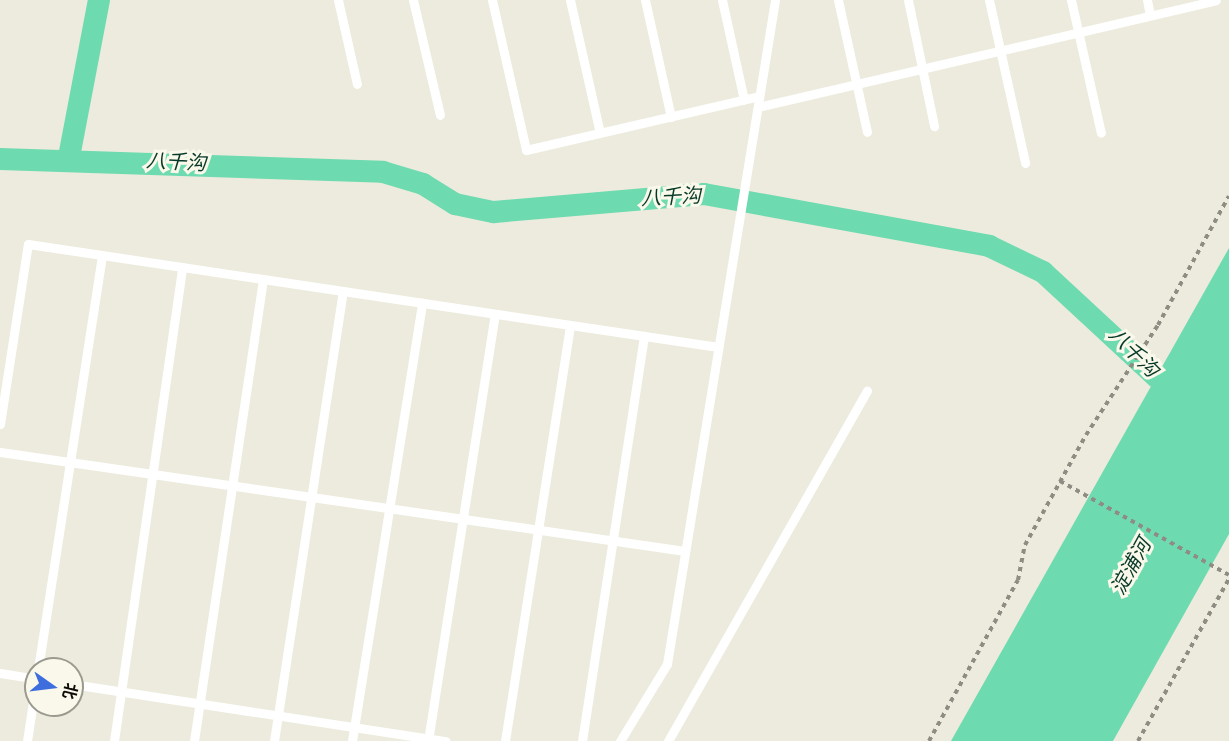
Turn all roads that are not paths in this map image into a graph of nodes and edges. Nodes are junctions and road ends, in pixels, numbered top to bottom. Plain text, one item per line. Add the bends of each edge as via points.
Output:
1 (338, 0) edge
2 (413, 0) edge
3 (492, 0) edge
4 (570, 0) edge
5 (645, 0) edge
6 (722, 0) edge
7 (775, 0) edge
8 (838, 0) edge
9 (908, 0) edge
10 (989, 0) edge
11 (1071, 0) edge
12 (1147, 0) edge
13 (1216, 0) edge
14 (1150, 15) junction
15 (1078, 32) junction
16 (1000, 50) junction
17 (922, 68) junction
18 (357, 84) dead end
19 (856, 84) junction
20 (759, 96) junction
21 (744, 100) junction
22 (758, 107) junction
23 (440, 115) dead end
24 (671, 117) junction
25 (934, 126) dead end
26 (867, 132) dead end
27 (600, 133) junction
28 (1101, 133) dead end
29 (1025, 164) dead end
30 (102, 255) junction
31 (182, 267) junction
32 (263, 279) junction
33 (343, 291) junction
34 (422, 303) junction
35 (495, 314) junction
36 (570, 325) junction
37 (644, 336) junction
38 (718, 347) junction
39 (867, 390) dead end
40 (0, 424) edge
41 (0, 452) edge
42 (70, 462) junction
43 (152, 474) junction
44 (232, 486) junction
45 (312, 497) junction
46 (389, 508) junction
47 (463, 519) junction
48 (538, 530) junction
49 (613, 540) junction
50 (685, 551) junction
51 (40, 657) edge
52 (0, 674) edge
53 (24, 678) edge
54 (84, 686) edge
55 (121, 692) junction
56 (200, 704) junction
57 (278, 716) junction
58 (31, 717) edge
59 (355, 727) junction
60 (428, 740) edge
61 (27, 741) edge
62 (114, 741) edge
63 (194, 741) edge
64 (274, 741) edge
65 (352, 741) edge
66 (446, 741) edge
67 (506, 741) edge
68 (582, 741) edge
69 (620, 741) edge
70 (668, 741) edge

1 - 18 lane
2 - 23 lane
3 - 27 lane via 526,150
4 - 27 lane
5 - 24 lane
6 - 21 lane
7 - 20 lane
8 - 19 lane
9 - 17 lane
10 - 16 lane
11 - 15 lane
12 - 14 lane
13 - 14 lane
14 - 15 lane
15 - 16 lane
15 - 28 lane
16 - 17 lane
16 - 29 lane
17 - 19 lane
17 - 25 lane
19 - 22 lane
19 - 26 lane
20 - 21 lane
20 - 22 lane
21 - 24 lane
22 - 38 lane
24 - 27 lane
30 - 31 lane
30 - 40 lane via 28,244
30 - 42 lane
31 - 32 lane
31 - 43 lane
32 - 33 lane
32 - 44 lane
33 - 34 lane
33 - 45 lane
34 - 35 lane
34 - 46 lane
35 - 36 lane
35 - 47 lane
36 - 37 lane
36 - 48 lane
37 - 38 lane
37 - 49 lane
38 - 50 lane
39 - 70 lane
41 - 42 lane
42 - 43 lane
42 - 51 lane
43 - 44 lane
43 - 55 lane
44 - 45 lane
44 - 56 lane
45 - 46 lane
45 - 57 lane
46 - 47 lane
46 - 59 lane
47 - 48 lane
47 - 60 lane
48 - 49 lane
48 - 67 lane
49 - 50 lane
49 - 68 lane
50 - 69 lane via 667,664
52 - 53 lane
54 - 55 lane
55 - 56 lane
55 - 62 lane
56 - 57 lane
56 - 63 lane
57 - 59 lane
57 - 64 lane
58 - 61 lane
59 - 60 lane
59 - 65 lane
60 - 66 lane

